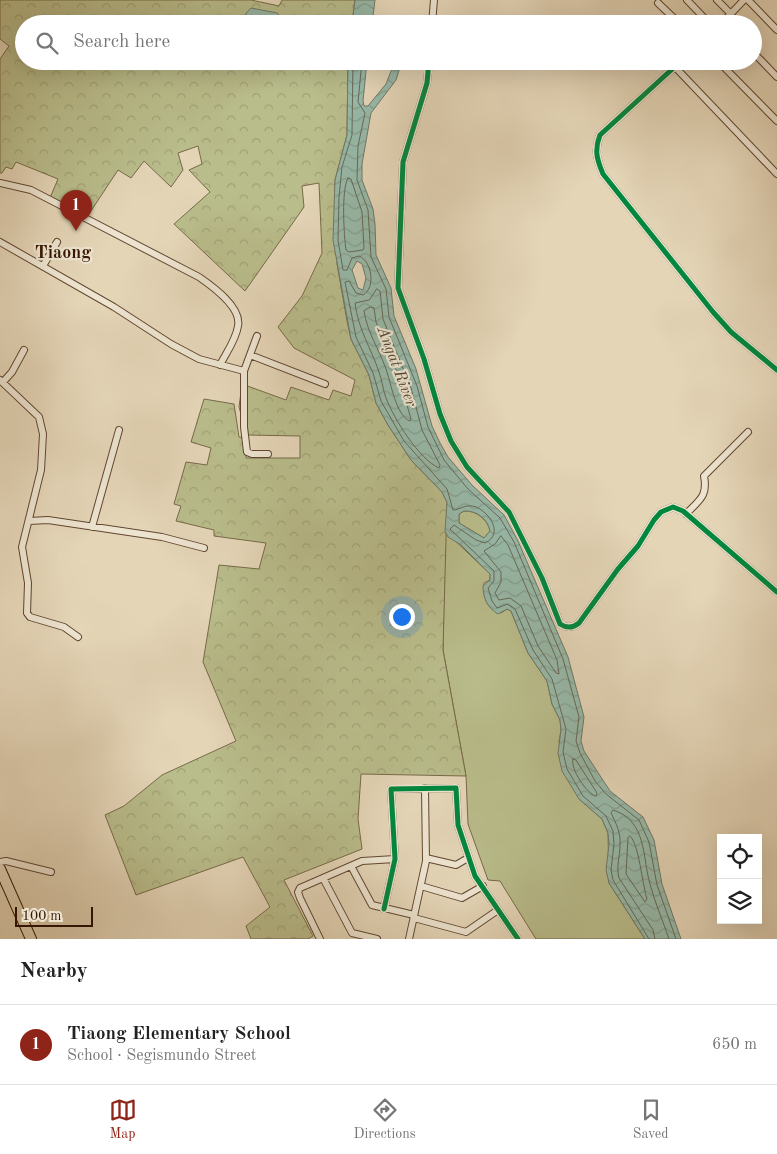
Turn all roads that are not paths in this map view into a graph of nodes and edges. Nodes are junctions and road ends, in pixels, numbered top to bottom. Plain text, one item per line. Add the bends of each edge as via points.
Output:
1 (434, 0) edge
2 (687, 0) edge
3 (717, 0) edge
4 (744, 0) edge
5 (748, 0) edge
6 (658, 3) dead end
7 (731, 14) joint
8 (433, 15) edge
9 (671, 15) edge
10 (701, 15) edge
11 (777, 30) edge
12 (762, 61) edge
13 (428, 70) edge
14 (672, 70) edge
15 (678, 70) edge
16 (727, 70) edge
17 (777, 77) edge
18 (777, 121) edge
19 (777, 174) edge
20 (0, 183) edge
21 (0, 242) edge
22 (57, 242) dead end
23 (43, 266) junction
24 (257, 336) dead end
25 (24, 350) dead end
26 (250, 355) junction
27 (220, 365) junction
28 (777, 370) edge
29 (244, 371) junction
30 (1, 381) edge
31 (326, 384) dead end
32 (119, 430) dead end
33 (748, 432) dead end
34 (268, 454) dead end
35 (686, 514) junction
36 (28, 521) junction
37 (92, 527) junction
38 (204, 548) dead end
39 (777, 592) edge
40 (78, 637) dead end
41 (425, 788) junction
42 (426, 858) junction
43 (468, 858) junction
44 (395, 859) junction
45 (0, 862) edge
46 (352, 866) junction
47 (0, 869) edge
48 (51, 872) dead end
49 (323, 878) junction
50 (421, 886) junction
51 (483, 886) junction
52 (384, 909) junction
53 (498, 910) junction
54 (414, 917) junction
55 (516, 938) edge
56 (31, 939) edge
57 (320, 939) edge
58 (377, 939) edge
59 (409, 939) edge

1 - 8 street
2 - 10 street
3 - 7 street
4 - 7 street
5 - 11 street
6 - 9 street
12 - 17 street
13 - 35 street via 403,162 397,282 444,428 467,467 509,512 542,578 560,624 565,627 579,623 661,512 673,507
14 - 28 street via 600,135 596,159 603,174 713,312 731,332
15 - 19 street
16 - 18 street
20 - 27 street via 31,190 218,289 238,319 238,326
21 - 23 street
22 - 23 street
23 - 27 street via 170,344 199,359
24 - 26 street
25 - 30 street via 12,372
26 - 29 street
26 - 31 street
27 - 29 street
29 - 34 street via 247,452
30 - 36 street via 40,417 43,434 41,470
32 - 37 street
33 - 35 street via 704,476 705,493
35 - 39 street
36 - 37 street via 48,520
36 - 40 street via 22,547 28,583 27,613 30,617 64,627
37 - 38 street via 162,537
41 - 42 street
41 - 43 street via 456,788 458,825
41 - 44 street via 391,788
42 - 43 street via 456,865
42 - 50 street
43 - 51 street
44 - 46 street via 362,861
44 - 52 street
45 - 48 street
46 - 49 street
46 - 52 street via 372,906
47 - 56 main road
49 - 57 street via 300,888 298,892
49 - 58 street via 352,933
50 - 51 street via 462,898
50 - 54 street
51 - 53 street
52 - 54 street
53 - 54 street via 466,932
53 - 55 street
54 - 59 street

